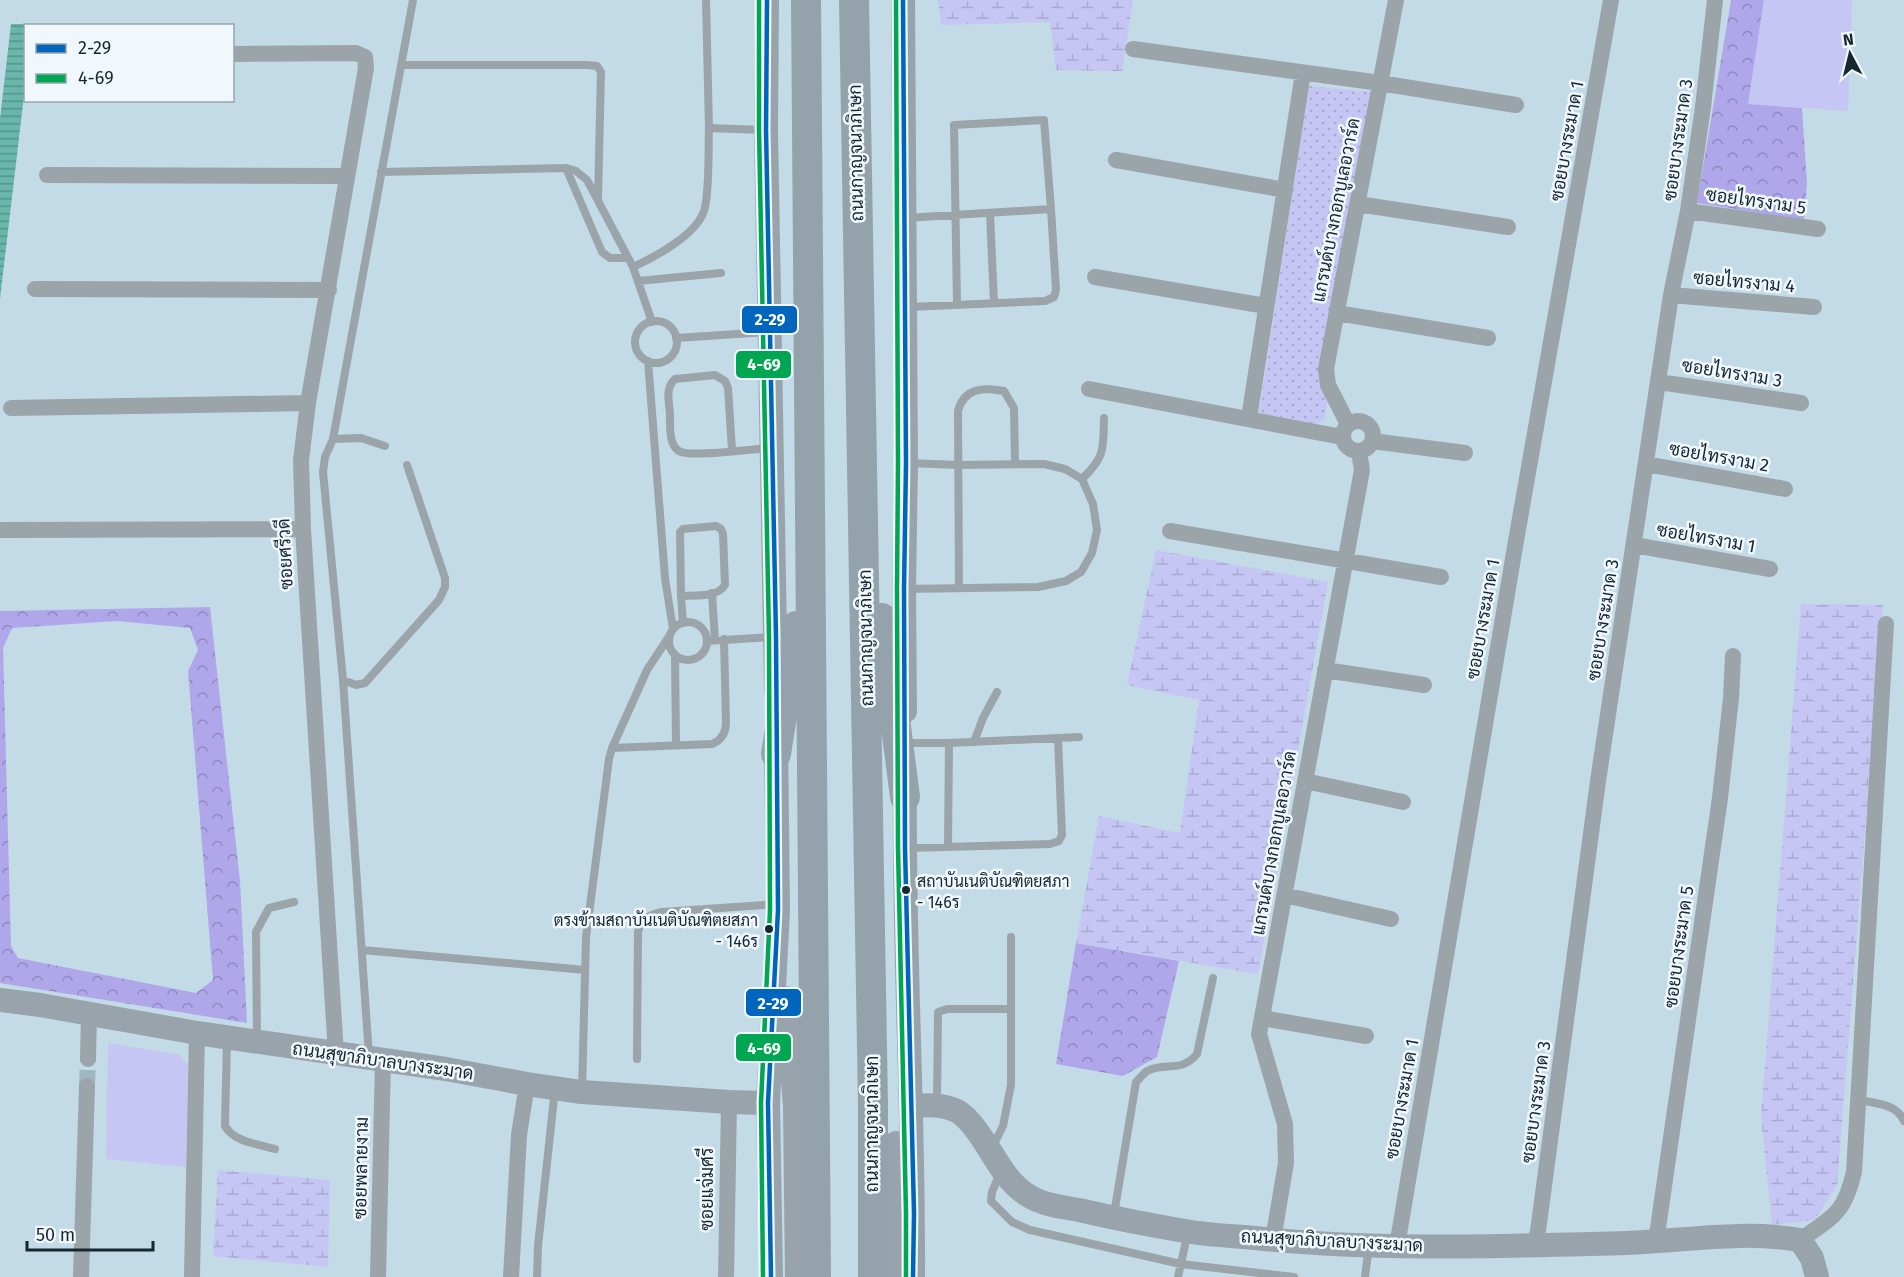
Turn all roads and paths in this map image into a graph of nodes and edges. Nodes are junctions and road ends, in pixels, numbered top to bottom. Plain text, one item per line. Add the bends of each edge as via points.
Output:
1 (413, 0) edge
2 (706, 0) edge
3 (767, 0) edge
4 (806, 0) edge
5 (854, 0) edge
6 (903, 0) edge
7 (1396, 0) edge
8 (1611, 0) edge
9 (1715, 0) edge
10 (1133, 49) dead end
11 (234, 54) edge
12 (401, 65) junction
13 (1303, 73) junction
14 (1380, 83) junction
15 (1516, 105) dead end
16 (709, 128) junction
17 (766, 130) junction
18 (1116, 160) dead end
19 (566, 168) junction
20 (381, 172) junction
21 (46, 175) dead end
22 (347, 176) junction
23 (1285, 190) junction
24 (598, 200) junction
25 (1358, 204) junction
26 (1051, 209) junction
27 (1688, 211) junction
28 (990, 214) junction
29 (955, 216) junction
30 (904, 218) junction
31 (1508, 227) dead end
32 (1818, 229) dead end
33 (628, 258) junction
34 (633, 267) junction
35 (721, 273) dead end
36 (1095, 277) dead end
37 (638, 281) junction
38 (35, 289) dead end
39 (329, 290) junction
40 (1671, 295) junction
41 (994, 303) junction
42 (957, 305) junction
43 (1266, 306) junction
44 (1814, 307) dead end
45 (904, 308) junction
46 (1337, 314) junction
47 (652, 322) junction
48 (769, 332) junction
49 (676, 338) junction
50 (1488, 338) dead end
51 (648, 361) junction
52 (1659, 382) junction
53 (1089, 389) dead end
54 (308, 403) junction
55 (1801, 403) dead end
56 (11, 408) dead end
57 (1104, 417) dead end
58 (1249, 418) junction
59 (1345, 430) junction
60 (333, 439) junction
61 (1372, 441) junction
62 (385, 446) dead end
63 (771, 448) junction
64 (732, 450) junction
65 (1359, 452) junction
66 (1465, 453) dead end
67 (906, 463) junction
68 (1646, 464) junction
69 (407, 465) dead end
70 (958, 465) junction
71 (1016, 465) junction
72 (863, 475) junction
73 (1082, 479) junction
74 (1785, 489) dead end
75 (303, 528) junction
76 (0, 530) edge
77 (1170, 531) dead end
78 (810, 533) junction
79 (1634, 546) junction
80 (1346, 560) junction
81 (1770, 569) dead end
82 (1441, 577) dead end
83 (958, 588) junction
84 (904, 589) junction
85 (712, 593) junction
86 (681, 596) junction
87 (683, 623) junction
88 (1886, 624) dead end
89 (672, 632) junction
90 (776, 637) junction
91 (715, 640) junction
92 (675, 656) junction
93 (1733, 656) dead end
94 (1325, 670) junction
95 (343, 680) junction
96 (1424, 685) dead end
97 (996, 692) dead end
98 (1079, 736) dead end
99 (1058, 739) junction
100 (906, 742) junction
101 (974, 742) junction
102 (949, 743) junction
103 (676, 745) junction
104 (612, 747) junction
105 (776, 754) junction
106 (1305, 781) junction
107 (905, 796) junction
108 (1403, 802) dead end
109 (948, 847) junction
110 (905, 848) junction
111 (1284, 895) junction
112 (294, 902) dead end
113 (778, 907) junction
114 (1390, 919) dead end
115 (1011, 937) dead end
116 (906, 943) junction
117 (362, 950) junction
118 (585, 970) junction
119 (1213, 978) dead end
120 (0, 1000) edge
121 (1011, 1010) junction
122 (89, 1014) junction
123 (1262, 1018) junction
124 (197, 1033) junction
125 (1366, 1036) dead end
126 (227, 1037) junction
127 (257, 1042) junction
128 (336, 1054) junction
129 (376, 1058) junction
130 (88, 1059) tunnel mouth
131 (637, 1059) dead end
132 (527, 1084) junction
133 (87, 1086) tunnel mouth
134 (555, 1088) junction
135 (582, 1092) junction
136 (1858, 1100) junction
137 (729, 1102) junction
138 (768, 1103) junction
139 (937, 1105) junction
140 (911, 1106) junction
141 (1904, 1121) edge
142 (275, 1149) dead end
143 (996, 1160) junction
144 (1113, 1218) junction
145 (1188, 1232) junction
146 (1273, 1240) junction
147 (1800, 1240) junction
148 (1656, 1242) junction
149 (1369, 1245) junction
150 (1396, 1246) junction
151 (1534, 1246) junction
152 (1181, 1264) junction
153 (81, 1277) edge
154 (192, 1277) edge
155 (378, 1277) edge
156 (511, 1277) edge
157 (537, 1277) edge
158 (726, 1277) edge
159 (771, 1277) edge
160 (797, 1277) edge
161 (816, 1277) edge
162 (873, 1277) edge
163 (896, 1277) edge
164 (913, 1277) edge
165 (1178, 1277) edge
166 (1294, 1277) edge
167 (1365, 1277) edge
168 (1817, 1277) edge

1 - 12 lane
2 - 16 lane
3 - 17 main road
4 - 78 highway
5 - 72 highway, ถนนกาญจนาภิเษก
6 - 30 main road
7 - 14 street, แกรนด์บางกอกบูเลอวาร์ด
8 - 150 street, ซอยบางระมาด 1
9 - 27 street, ซอยบางระมาด 3
10 - 13 street
11 - 22 street, ซอยศรีวดี via 356,53 365,57
12 - 20 lane
12 - 24 lane via 597,66 601,72
13 - 14 street
13 - 23 street
14 - 15 street
14 - 25 street, แกรนด์บางกอกบูเลอวาร์ด
16 - 17 lane
16 - 34 lane via 703,214 666,250
17 - 48 main road
18 - 23 street
19 - 20 lane
19 - 24 lane via 585,177
19 - 33 lane via 602,252 610,258
20 - 60 lane
21 - 22 street
22 - 39 street, ซอยศรีวดี
23 - 43 street
24 - 33 lane
25 - 31 street
25 - 46 street, แกรนด์บางกอกบูเลอวาร์ด
26 - 28 lane
26 - 29 lane via 1044,120 954,125
26 - 41 lane via 1054,297 1045,301
27 - 32 street, ซอยไทรงาม 5
27 - 40 street, ซอยบางระมาด 3
28 - 29 lane
28 - 41 lane
29 - 30 lane
29 - 42 lane
30 - 45 main road
33 - 34 lane
34 - 37 lane
35 - 37 lane
36 - 43 street
37 - 47 lane
38 - 39 street
39 - 54 street, ซอยศรีวดี
40 - 44 street, ซอยไทรงาม 4
40 - 52 street, ซอยบางระมาด 3
41 - 42 lane
42 - 45 lane
43 - 58 street
45 - 67 main road
46 - 50 street
46 - 59 street, แกรนด์บางกอกบูเลอวาร์ด via 1326,369
47 - 49 lane via 666,324
47 - 51 lane via 641,328 635,340 638,352
48 - 49 lane
48 - 63 main road
49 - 51 lane via 676,349 667,360
51 - 89 lane via 664,578
52 - 55 street, ซอยไทรงาม 3
52 - 68 street, ซอยบางระมาด 3
53 - 58 street
54 - 56 street
54 - 75 street, ซอยศรีวดี via 302,460
57 - 73 lane via 1101,456
58 - 59 street
59 - 61 street via 1357,421 1367,424 1373,433
59 - 65 street via 1343,442
60 - 62 lane via 361,438
60 - 95 lane via 323,472
61 - 65 street
61 - 66 street
63 - 64 lane
63 - 90 main road
64 - 64 lane via 725,381 715,375 671,382 668,392 675,448 684,453
65 - 80 street, แกรนด์บางกอกบูเลอวาร์ด via 1362,470
67 - 70 lane
67 - 84 main road
68 - 74 street, ซอยไทรงาม 2
68 - 79 street, ซอยบางระมาด 3
69 - 95 lane via 445,587 439,600 365,683 356,685
70 - 71 lane
70 - 71 lane via 960,401 966,394 995,389 1004,391 1014,408
70 - 83 lane
71 - 73 lane via 1044,464 1065,469
72 - 107 highway
72 - 162 highway, ถนนกาญจนาภิเษก
73 - 83 lane via 1093,504 1097,530 1092,552 1081,572 1066,581 1038,587
75 - 76 street
75 - 128 street, ซอยศรีวดี
77 - 80 street
78 - 105 highway
78 - 161 highway
79 - 81 street, ซอยไทรงาม 1
79 - 151 street, ซอยบางระมาด 3
80 - 82 street
80 - 94 street, แกรนด์บางกอกบูเลอวาร์ด
83 - 84 lane
84 - 100 main road
85 - 86 lane
85 - 86 lane via 725,585 723,534 716,526 680,532
85 - 91 lane
86 - 87 lane
87 - 89 lane
87 - 91 lane via 702,627
88 - 136 street
89 - 92 lane via 670,648
89 - 104 lane via 647,670
90 - 91 lane
90 - 105 main road
91 - 92 lane via 697,659
91 - 103 lane via 725,733 712,744
92 - 103 lane
93 - 148 street, ซอยบางระมาด 5 via 1720,798
94 - 96 street
94 - 106 street, แกรนด์บางกอกบูเลอวาร์ด
95 - 117 lane
97 - 101 lane
98 - 99 lane
99 - 101 lane
99 - 109 lane via 1062,835 1059,841
100 - 102 lane
100 - 107 main road
101 - 102 lane
102 - 109 lane
103 - 104 lane
104 - 118 lane
105 - 113 main road
106 - 108 street
106 - 111 street, แกรนด์บางกอกบูเลอวาร์ด
107 - 110 main road
109 - 110 lane
110 - 116 main road
111 - 114 street
111 - 123 street, แกรนด์บางกอกบูเลอวาร์ด
112 - 127 lane via 269,908 256,932
113 - 131 lane via 662,912 641,923
113 - 138 main road
113 - 160 main road via 795,1105
115 - 121 lane
116 - 140 main road
116 - 163 main road via 896,1107
117 - 118 lane
117 - 129 lane
118 - 135 lane
119 - 144 lane via 1197,1054 1179,1067 1146,1072 1136,1082
120 - 122 main road, ถนนสุขาภิบาลบางระมาด
121 - 139 lane via 947,1008 938,1012
121 - 143 lane via 1011,1084
122 - 124 main road, ถนนสุขาภิบาลบางระมาด
122 - 130 street
123 - 125 street
123 - 146 street, แกรนด์บางกอกบูเลอวาร์ด via 1259,1034 1285,1124 1286,1163
124 - 126 main road, ถนนสุขาภิบาลบางระมาด
124 - 154 street
126 - 127 main road, ถนนสุขาภิบาลบางระมาด
126 - 142 lane via 225,1126 229,1134
127 - 128 main road, ถนนสุขาภิบาลบางระมาด
128 - 129 main road, ถนนสุขาภิบาลบางระมาด
129 - 132 main road, ถนนสุขาภิบาลบางระมาด
129 - 155 street, ซอยพลายงาม
132 - 134 main road, ถนนสุขาภิบาลบางระมาด
132 - 156 street via 519,1135
133 - 153 street
134 - 135 main road, ถนนสุขาภิบาลบางระมาด
134 - 157 lane
135 - 137 main road, ถนนสุขาภิบาลบางระมาด
136 - 141 lane via 1888,1106 1902,1115
136 - 147 street via 1854,1172 1848,1195 1838,1212
137 - 138 main road, ถนนสุขาภิบาลบางระมาด
137 - 158 street, ซอยแจ่มศรี
138 - 159 main road
139 - 140 main road, ถนนสุขาภิบาลบางระมาด
139 - 143 main road, ถนนสุขาภิบาลบางระมาด via 959,1112 977,1130
140 - 164 main road
143 - 144 main road, ถนนสุขาภิบาลบางระมาด via 1015,1186 1031,1198
143 - 152 lane via 991,1201 1012,1222 1030,1230
144 - 145 main road, ถนนสุขาภิบาลบางระมาด
145 - 146 main road, ถนนสุขาภิบาลบางระมาด
145 - 152 lane
146 - 149 main road, ถนนสุขาภิบาลบางระมาด
147 - 148 main road, ถนนสุขาภิบาลบางระมาด via 1742,1234
147 - 168 main road via 1812,1258
148 - 151 main road, ถนนสุขาภิบาลบางระมาด
149 - 150 main road, ถนนสุขาภิบาลบางระมาด
149 - 167 lane
150 - 151 main road, ถนนสุขาภิบาลบางระมาด
152 - 165 lane
152 - 166 lane

